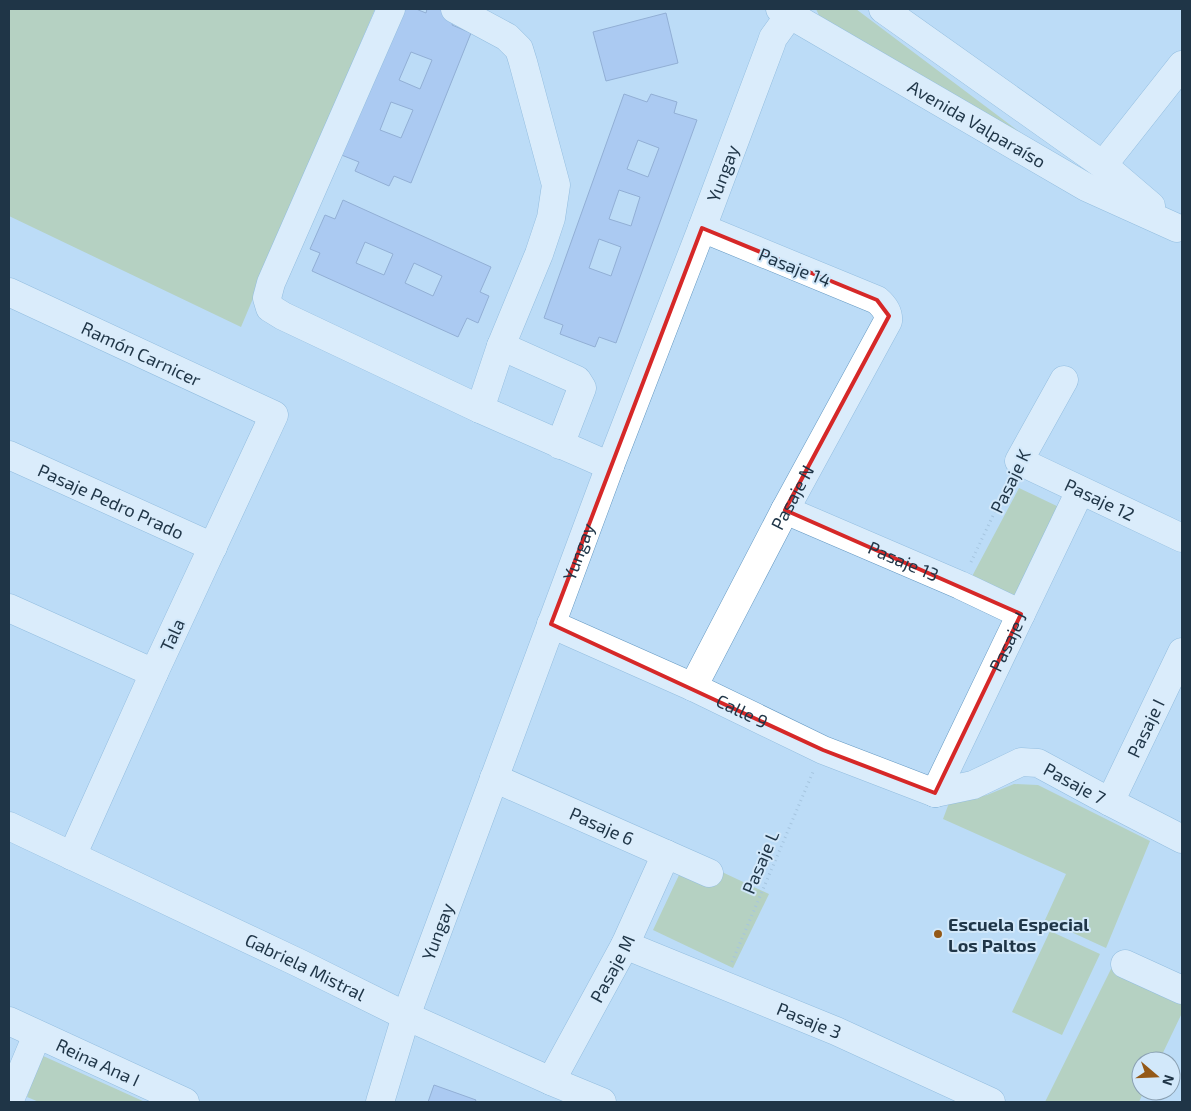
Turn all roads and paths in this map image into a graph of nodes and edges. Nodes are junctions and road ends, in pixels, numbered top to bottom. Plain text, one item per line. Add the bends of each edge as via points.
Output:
1 (391, 9) edge
2 (455, 9) edge
3 (883, 9) edge
4 (788, 11) edge
5 (1182, 65) edge
6 (1103, 165) junction
7 (702, 228) junction
8 (1180, 230) edge
9 (9, 292) edge
10 (886, 309) joint
11 (501, 346) junction
12 (1064, 380) dead end
13 (480, 410) junction
14 (274, 416) joint
15 (560, 445) junction
16 (9, 456) edge
17 (1019, 461) junction
18 (610, 466) junction
19 (1080, 490) junction
20 (785, 510) junction
21 (1182, 538) edge
22 (213, 547) junction
23 (960, 585) junction
24 (9, 608) edge
25 (1021, 614) junction
26 (551, 624) junction
27 (1182, 652) edge
28 (154, 673) junction
29 (692, 687) junction
30 (823, 750) junction
31 (494, 778) junction
32 (935, 793) junction
33 (1110, 802) junction
34 (9, 826) edge
35 (1182, 839) edge
36 (666, 854) junction
37 (72, 856) junction
38 (709, 873) dead end
39 (624, 945) junction
40 (1125, 964) dead end
41 (722, 986) junction
42 (1182, 990) edge
43 (406, 1016) junction
44 (9, 1021) edge
45 (36, 1035) junction
46 (551, 1081) junction
47 (177, 1101) edge
48 (9, 1102) edge
49 (380, 1102) edge
50 (602, 1102) edge
51 (991, 1102) edge

1 - 13 street via 267,298 270,308 283,316
2 - 11 street via 507,37 519,49 556,185 551,218 539,254
3 - 6 street, Avenida Valparaíso
4 - 7 street, Yungay via 771,44
4 - 8 street, Avenida Valparaíso via 1086,187
5 - 6 street
6 - 8 street, Avenida Valparaíso
7 - 10 street, Pasaje 14 via 877,300
7 - 18 street, Yungay
9 - 14 street, Ramón Carnicer
10 - 20 street, Pasaje N via 888,322
11 - 13 street
11 - 15 street via 577,380 582,388
12 - 17 street, Pasaje K
13 - 15 street
14 - 22 street, Tala
15 - 18 street
16 - 22 street, Pasaje Pedro Prado
17 - 19 street, Pasaje 12
17 - 23 path, Pasaje K
18 - 26 street, Yungay
19 - 21 street, Pasaje 12
19 - 25 street, Pasaje J
20 - 23 street, Pasaje 13
20 - 29 street, Pasaje N
22 - 28 street, Tala
23 - 25 street, Pasaje 13
24 - 28 street
25 - 32 street, Pasaje J
26 - 29 street, Calle 9
26 - 31 street, Yungay
27 - 33 street, Pasaje I
28 - 37 street, Tala
29 - 30 street, Calle 9
30 - 32 street, Calle 9
30 - 41 path, Pasaje L
31 - 36 street, Pasaje 6
31 - 43 street, Yungay
32 - 33 street, Pasaje 7 via 973,785 1021,762 1038,764
33 - 35 street, Pasaje 7
34 - 37 street, Gabriela Mistral
36 - 38 street, Pasaje 6
36 - 39 street, Pasaje M
37 - 43 street, Gabriela Mistral
39 - 41 street, Pasaje 3
39 - 46 street, Pasaje M
40 - 42 street
41 - 51 street, Pasaje 3 via 836,1031
43 - 46 street, Gabriela Mistral
43 - 49 street, Yungay
44 - 45 street, Reina Ana I
45 - 47 street, Reina Ana I
45 - 48 street
46 - 50 street, Gabriela Mistral

